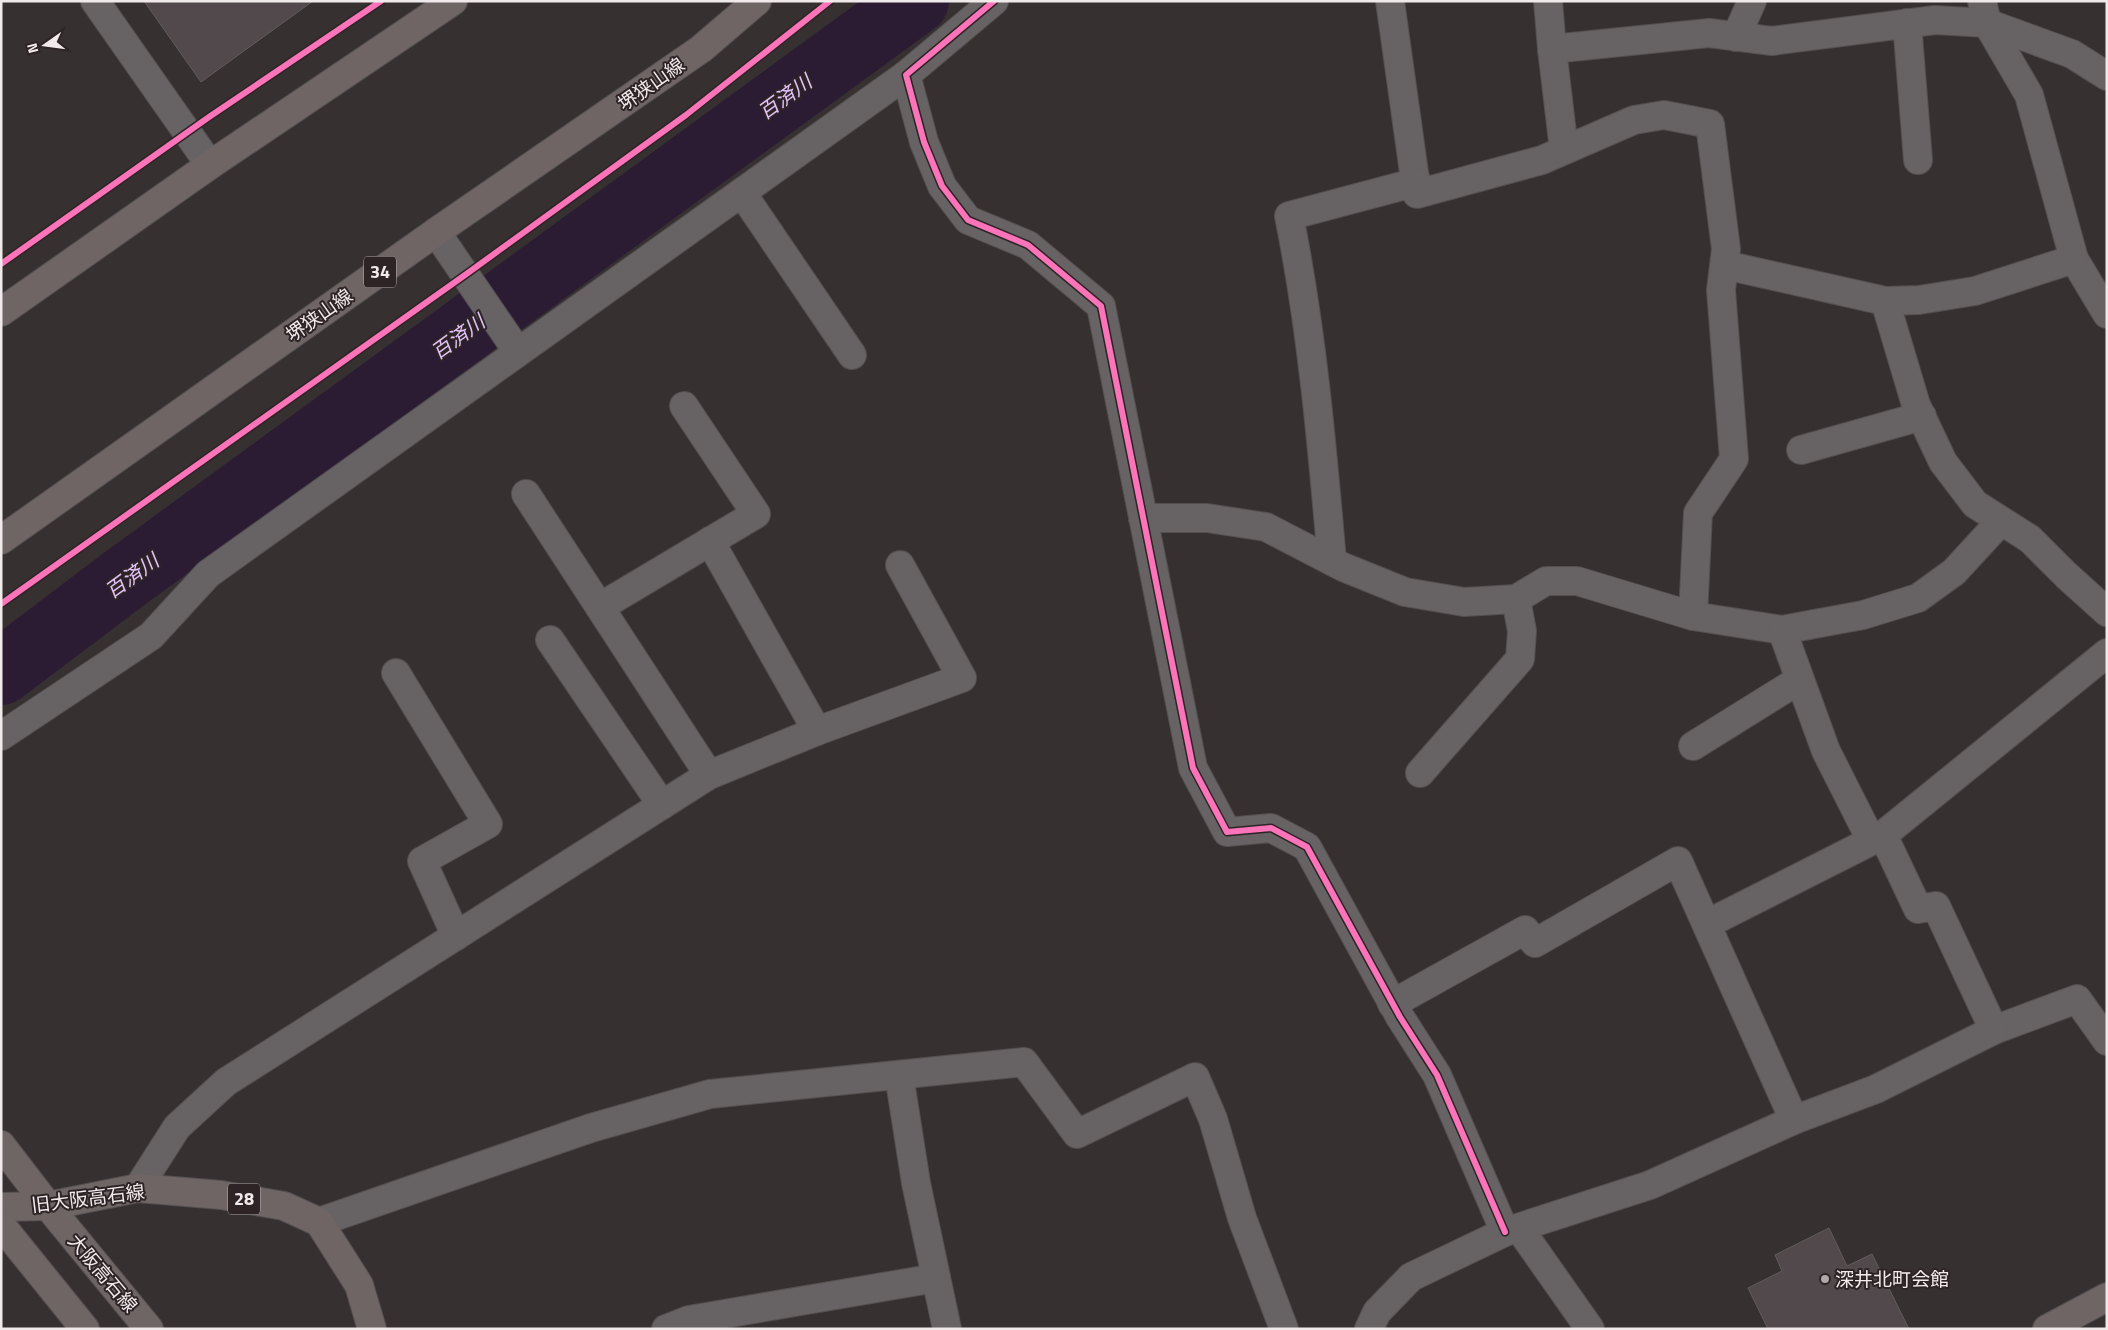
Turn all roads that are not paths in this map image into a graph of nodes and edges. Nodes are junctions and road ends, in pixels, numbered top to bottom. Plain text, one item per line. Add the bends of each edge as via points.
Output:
1 (95, 1) edge
2 (453, 1) edge
3 (757, 1) edge
4 (994, 1) edge
5 (1390, 1) edge
6 (1548, 1) edge
7 (1752, 1) edge
8 (1985, 12) edge
9 (1907, 23) junction
10 (1736, 37) junction
11 (1552, 50) junction
12 (906, 75) junction
13 (2107, 76) edge
14 (1564, 150) junction
15 (1918, 160) dead end
16 (210, 165) junction
17 (1417, 182) junction
18 (742, 192) junction
19 (436, 232) junction
20 (2074, 259) junction
21 (1725, 266) junction
22 (1885, 301) junction
23 (1, 312) edge
24 (2107, 314) edge
25 (514, 346) junction
26 (852, 355) dead end
27 (684, 406) dead end
28 (1922, 416) junction
29 (1801, 450) dead end
30 (526, 494) dead end
31 (1144, 518) junction
32 (2001, 520) junction
33 (1, 540) edge
34 (710, 541) junction
35 (1332, 561) junction
36 (900, 565) dead end
37 (1516, 599) junction
38 (600, 607) junction
39 (2107, 612) edge
40 (1693, 616) junction
41 (1782, 630) junction
42 (550, 640) dead end
43 (2107, 653) edge
44 (396, 673) dead end
45 (1799, 680) junction
46 (817, 731) junction
47 (1, 736) edge
48 (1693, 746) dead end
49 (1420, 773) dead end
50 (709, 775) junction
51 (662, 805) junction
52 (1877, 838) junction
53 (1707, 924) junction
54 (456, 936) junction
55 (1392, 1004) junction
56 (1994, 1030) junction
57 (2107, 1041) edge
58 (899, 1075) junction
59 (1794, 1120) junction
60 (1, 1146) edge
61 (138, 1188) junction
62 (48, 1206) junction
63 (1, 1207) edge
64 (319, 1222) junction
65 (1, 1225) edge
66 (1512, 1230) junction
67 (936, 1278) junction
68 (2107, 1297) edge
69 (85, 1329) edge
70 (149, 1329) edge
71 (372, 1329) edge
72 (666, 1329) edge
73 (947, 1329) edge
74 (1284, 1329) edge
75 (1369, 1329) edge
76 (1590, 1329) edge
77 (2047, 1329) edge

1 - 16 street
2 - 16 main road
3 - 19 main road, 堺狭山線 / 34 via 701,49
4 - 12 street
5 - 17 street
6 - 11 street
7 - 10 street
8 - 9 street
8 - 13 street via 2072,54
8 - 20 street via 2029,95
9 - 10 street via 1772,41
9 - 15 street
10 - 11 street via 1709,33
11 - 14 street
12 - 18 street
12 - 31 street via 924,142 942,186 968,220 1028,245 1102,306
14 - 17 street via 1542,160 1417,194
14 - 21 street via 1634,120 1664,115 1710,124 1726,249
16 - 23 main road
17 - 35 street via 1289,216 1319,415
18 - 25 street
18 - 26 street
19 - 25 street
19 - 33 main road, 堺狭山線 / 34
20 - 22 street via 1975,291 1919,300
20 - 24 street
21 - 22 street
21 - 40 street via 1721,290 1734,459 1698,513
22 - 28 street
25 - 47 street via 208,574 151,636
27 - 34 street via 756,514
28 - 29 street
28 - 32 street via 1943,462 1975,504
30 - 38 street
31 - 35 street via 1206,518 1266,527
31 - 55 street via 1193,768 1228,832 1271,828 1307,848
32 - 39 street via 2030,539
32 - 41 street via 1954,572 1918,598 1863,615
34 - 38 street
34 - 46 street
35 - 37 street via 1405,592 1464,602
36 - 46 street via 962,678
37 - 40 street via 1546,581 1576,580
37 - 49 street via 1522,631 1520,659
38 - 50 street
40 - 41 street
41 - 45 street
42 - 51 street
43 - 52 street
44 - 54 street via 488,824 422,861
45 - 48 street
45 - 52 street via 1826,751
46 - 50 street
50 - 51 street
51 - 54 street
52 - 53 street
52 - 56 street via 1918,908 1936,906
53 - 55 street via 1678,861 1535,943 1525,930
53 - 59 street
54 - 61 street via 226,1082 177,1127
55 - 66 street via 1437,1075
56 - 57 street via 2077,999
56 - 59 street via 1876,1089
58 - 64 street via 710,1094 591,1128
58 - 67 street via 916,1183
58 - 74 street via 1024,1062 1078,1134 1195,1077 1214,1120 1242,1218
59 - 66 street via 1650,1185
60 - 62 main road, 大阪高石線
61 - 62 main road, 旧大阪高石線 / 28
61 - 64 main road, 旧大阪高石線 / 28 via 221,1195 284,1206
62 - 63 main road, 旧大阪高石線 / 28
62 - 70 main road, 大阪高石線
64 - 71 main road via 359,1285
65 - 69 main road
66 - 75 street via 1411,1277 1377,1312
66 - 76 street
67 - 72 street via 689,1320
67 - 73 street
68 - 77 main road

